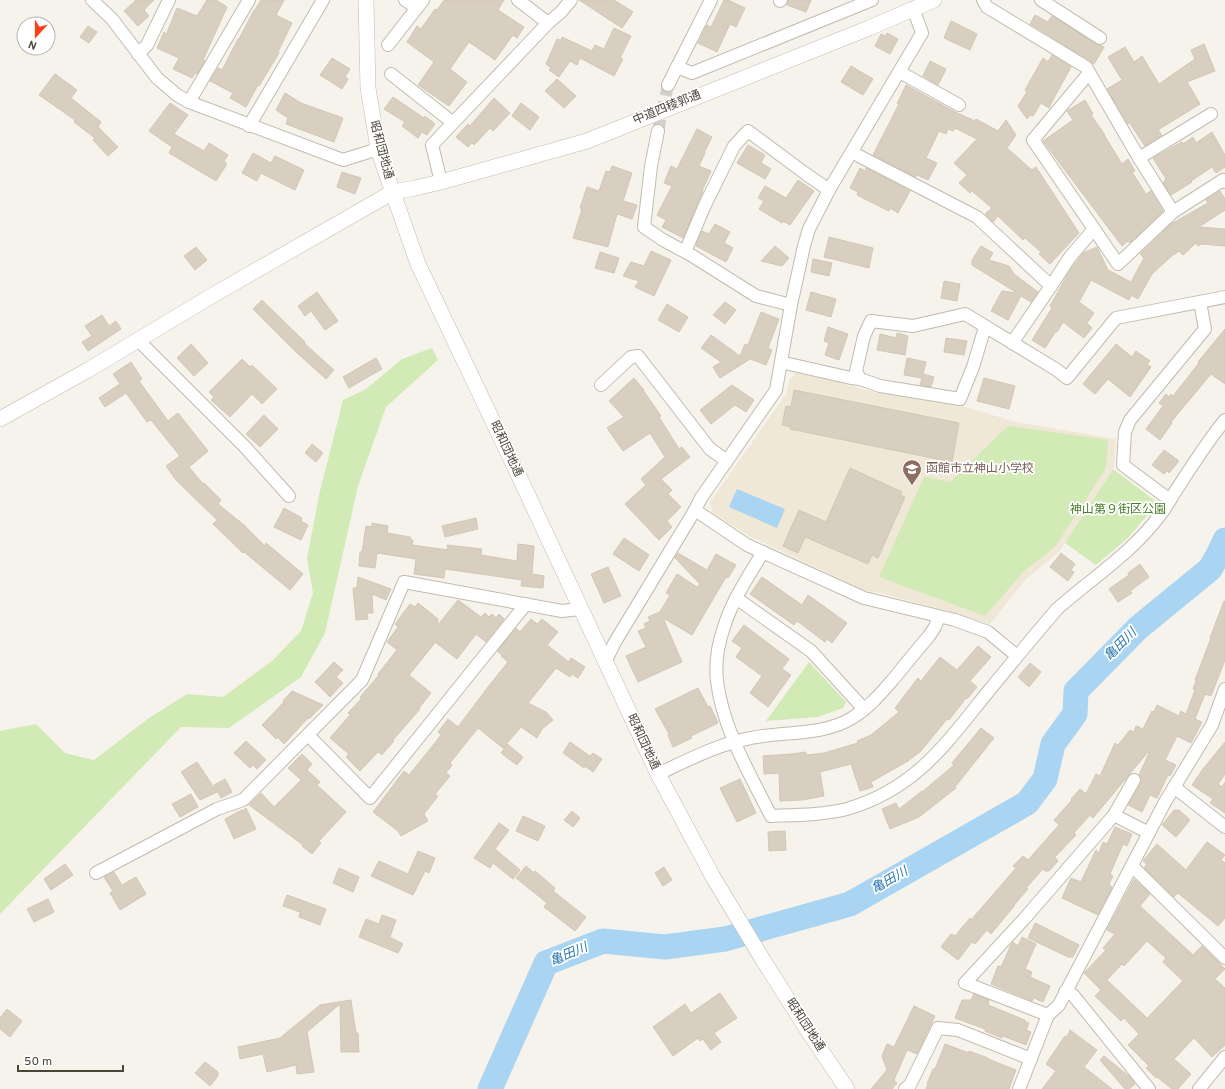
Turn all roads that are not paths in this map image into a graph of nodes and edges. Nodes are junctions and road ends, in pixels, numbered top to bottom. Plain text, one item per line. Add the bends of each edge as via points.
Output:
1 (92, 0) edge
2 (169, 0) edge
3 (249, 0) edge
4 (323, 0) edge
5 (366, 0) edge
6 (405, 0) edge
7 (518, 0) edge
8 (571, 0) edge
9 (710, 0) edge
10 (872, 0) edge
11 (934, 0) edge
12 (983, 0) edge
13 (1041, 0) edge
14 (420, 4) edge
15 (913, 8) junction
16 (548, 23) junction
17 (1100, 38) dead end
18 (388, 45) dead end
19 (138, 54) junction
20 (677, 67) junction
21 (1089, 73) junction
22 (391, 74) dead end
23 (905, 76) dead end
24 (668, 85) tunnel mouth
25 (189, 102) junction
26 (959, 105) dead end
27 (1211, 114) dead end
28 (452, 122) junction
29 (249, 126) junction
30 (658, 131) tunnel mouth
31 (378, 149) junction
32 (859, 156) dead end
33 (1139, 158) junction
34 (441, 182) junction
35 (1225, 182) edge
36 (829, 190) junction
37 (393, 192) junction
38 (1173, 212) junction
39 (1094, 229) junction
40 (688, 244) dead end
41 (1051, 286) junction
42 (1225, 297) edge
43 (1200, 302) junction
44 (791, 305) junction
45 (985, 327) junction
46 (138, 340) junction
47 (1012, 343) junction
48 (789, 364) dead end
49 (860, 379) junction
50 (601, 385) dead end
51 (0, 419) edge
52 (1225, 420) edge
53 (727, 461) junction
54 (289, 496) dead end
55 (1170, 500) junction
56 (696, 510) junction
57 (763, 552) junction
58 (736, 598) junction
59 (526, 604) junction
60 (580, 609) junction
61 (939, 616) junction
62 (1017, 656) junction
63 (604, 662) junction
64 (1225, 689) edge
65 (864, 709) junction
66 (308, 735) junction
67 (735, 742) junction
68 (658, 774) junction
69 (1134, 780) dead end
70 (1174, 787) junction
71 (1114, 815) junction
72 (1225, 827) edge
73 (1149, 833) junction
74 (1132, 866) junction
75 (96, 873) dead end
76 (1225, 958) edge
77 (1065, 992) junction
78 (1048, 1015) junction
79 (1225, 1057) edge
80 (1031, 1059) junction
81 (847, 1089) edge
82 (905, 1089) edge
83 (1019, 1089) edge
84 (1149, 1089) edge
85 (1200, 1089) edge

1 - 19 street via 112,20
2 - 19 street via 148,45
3 - 25 street
4 - 29 street
5 - 31 street, 昭和団地通 via 368,88
6 - 14 street
7 - 16 street
8 - 16 street
9 - 20 street
10 - 20 street via 692,73
11 - 15 street, 中道四稜郭通
12 - 21 street via 987,7 1086,67
13 - 17 street
14 - 18 street
15 - 34 street, 中道四稜郭通 via 587,141
15 - 36 street via 922,33
16 - 28 street
19 - 25 street via 156,78
20 - 24 street
21 - 33 street
21 - 39 street via 1033,140
22 - 28 street
23 - 26 street
25 - 29 street
27 - 33 street
28 - 34 street via 432,145
29 - 31 street via 343,160
30 - 44 street via 644,227 756,296
31 - 37 street, 昭和団地通
32 - 41 street via 977,218
33 - 38 street
34 - 37 street, 中道四稜郭通
35 - 38 street via 1224,180
36 - 40 street via 748,131 734,146
36 - 44 street via 809,229
37 - 46 street, 中道四稜郭通
37 - 60 street, 昭和団地通 via 418,264
38 - 39 street via 1118,264
39 - 41 street via 1070,257
41 - 47 street
42 - 43 street
43 - 47 street via 1116,318 1067,378
43 - 55 street via 1205,329 1130,420 1125,432 1122,465
44 - 53 street via 776,390
45 - 47 street
45 - 49 street via 960,399 880,386
45 - 49 street via 965,314 913,326 871,321 864,336 856,371
46 - 51 street, 中道四稜郭通
46 - 54 street via 245,447
48 - 49 street
50 - 53 street via 631,357 638,356 710,449
52 - 55 street
53 - 56 street via 701,498
55 - 62 street via 1141,538 1057,609
56 - 57 street via 747,545
56 - 63 street
57 - 58 street
57 - 61 street via 864,598
58 - 65 street via 811,651
58 - 67 street via 724,626 717,663 721,702
59 - 60 street via 562,611
59 - 66 street via 404,582 362,680
59 - 66 street via 370,798
60 - 63 street, 昭和団地通
61 - 62 street via 988,632
61 - 65 street via 929,636 875,700
62 - 67 street via 934,757 904,783 876,798 847,809 771,816
63 - 68 street, 昭和団地通
64 - 70 street via 1212,725
65 - 67 street via 851,719 835,726
66 - 75 street via 243,800 217,809
67 - 68 street via 715,748
68 - 81 street, 昭和団地通 via 712,877
69 - 71 street
70 - 72 street
70 - 73 street
71 - 73 street
71 - 78 street via 1025,918 964,983
73 - 74 street
74 - 76 street
74 - 77 street
77 - 78 street via 1059,1005
77 - 84 street via 1073,995
78 - 80 street
79 - 85 street
80 - 82 street via 958,1030 938,1028 910,1085
80 - 83 street

